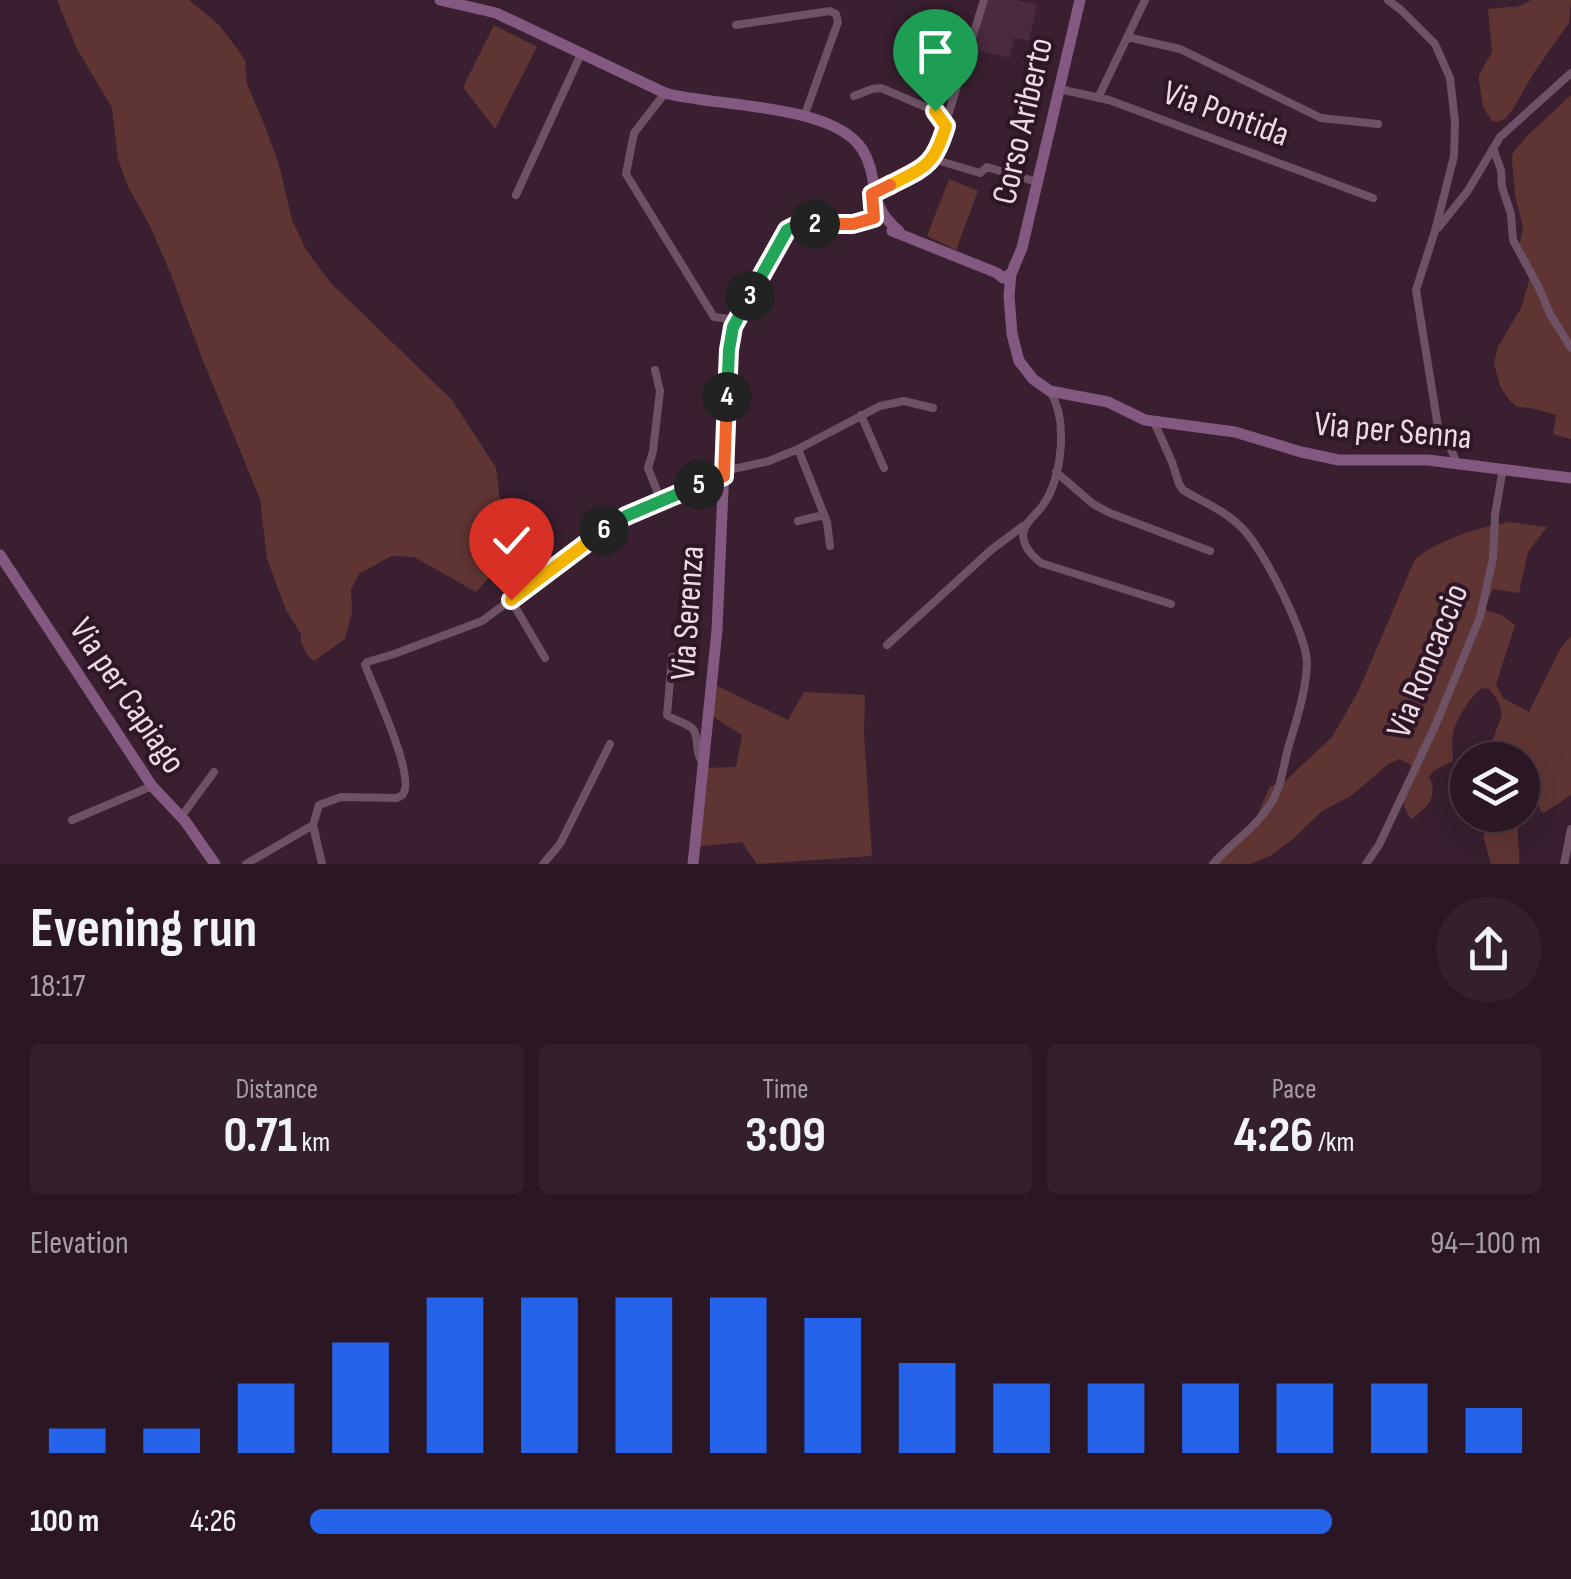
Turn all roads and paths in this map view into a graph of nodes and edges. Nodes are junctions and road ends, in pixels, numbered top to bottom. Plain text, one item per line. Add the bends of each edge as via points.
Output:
1 (440, 0) edge
2 (491, 0) edge
3 (984, 0) edge
4 (1080, 0) edge
5 (1145, 0) edge
6 (1388, 0) edge
7 (496, 13) junction
8 (736, 25) dead end
9 (1127, 37) junction
10 (581, 54) junction
11 (1571, 73) edge
12 (1059, 89) junction
13 (664, 93) junction
14 (854, 96) dead end
15 (1098, 98) junction
16 (806, 114) junction
17 (1378, 124) dead end
18 (946, 126) junction
19 (1493, 148) junction
20 (933, 159) junction
21 (1037, 182) junction
22 (874, 193) junction
23 (516, 195) dead end
24 (1373, 198) dead end
25 (874, 218) junction
26 (1436, 231) junction
27 (904, 234) junction
28 (1004, 270) junction
29 (736, 320) junction
30 (1571, 348) edge
31 (655, 370) dead end
32 (1050, 390) junction
33 (933, 408) dead end
34 (861, 415) junction
35 (1154, 422) junction
36 (798, 449) junction
37 (1456, 462) junction
38 (884, 468) dead end
39 (1503, 468) junction
40 (1056, 472) junction
41 (724, 473) junction
42 (1571, 478) edge
43 (661, 502) junction
44 (824, 515) junction
45 (798, 521) dead end
46 (1028, 523) junction
47 (830, 546) dead end
48 (1210, 551) dead end
49 (0, 555) edge
50 (511, 600) junction
51 (1171, 604) dead end
52 (887, 645) dead end
53 (672, 657) dead end
54 (546, 658) dead end
55 (610, 744) dead end
56 (703, 763) junction
57 (214, 772) dead end
58 (152, 786) junction
59 (180, 817) junction
60 (72, 820) dead end
61 (313, 825) junction
62 (1571, 829) edge
63 (214, 864) edge
64 (246, 864) edge
65 (322, 864) edge
66 (543, 864) edge
67 (693, 864) edge
68 (1213, 864) edge
69 (1366, 864) edge
70 (1564, 864) edge

1 - 7 street
2 - 7 street
3 - 18 street
4 - 12 street, Corso Ariberto
5 - 9 street
6 - 26 street via 1435,44 1450,78 1454,156
7 - 10 street
8 - 16 street via 836,14
9 - 15 street
9 - 17 street via 1180,48 1322,118
10 - 13 street
10 - 23 street
11 - 19 street
12 - 15 street, Via Pontida
12 - 21 street, Corso Ariberto
13 - 16 street
13 - 29 street via 634,133 626,174 714,316
14 - 18 street via 881,88 935,111
15 - 24 street, Via Pontida
16 - 22 street via 854,139 868,162
18 - 20 street
19 - 26 street
19 - 30 street via 1513,240
20 - 21 street
20 - 22 street
21 - 28 street, Corso Ariberto via 1019,254
22 - 25 street
22 - 27 street via 880,212
25 - 27 street
25 - 29 street, Via Serenza via 790,228
26 - 37 street via 1416,290 1438,427
27 - 28 street
28 - 32 street via 1019,361
29 - 41 street, Via Serenza
31 - 43 street via 660,391 648,468
32 - 35 street, Via per Senna via 1108,402
32 - 40 street via 1062,427
33 - 34 street via 904,401
34 - 36 street
34 - 38 street
35 - 37 street, Via per Senna via 1236,432 1339,460
35 - 68 street via 1179,484 1232,518 1264,555 1305,645 1305,686 1278,789 1257,822
36 - 41 street
36 - 44 street
37 - 39 street, Via per Senna
39 - 42 street, Via per Senna
39 - 69 street, Via Roncaccio via 1480,617
40 - 46 street via 1050,494
40 - 48 street via 1110,513
41 - 43 street
41 - 56 street, Via Serenza
43 - 50 street via 618,520
44 - 45 street
44 - 47 street
46 - 51 street via 1024,541 1041,563
46 - 52 street
49 - 58 street, Via per Capiago
50 - 54 street
50 - 61 street via 482,621 367,662 402,758 406,790 397,798 328,801
53 - 56 street via 668,715 692,728
55 - 66 street via 560,844
56 - 67 street, Via Serenza
57 - 59 street
58 - 59 street, Via per Capiago
58 - 60 street
59 - 63 street, Via per Capiago
61 - 64 street
61 - 65 street
62 - 70 street

